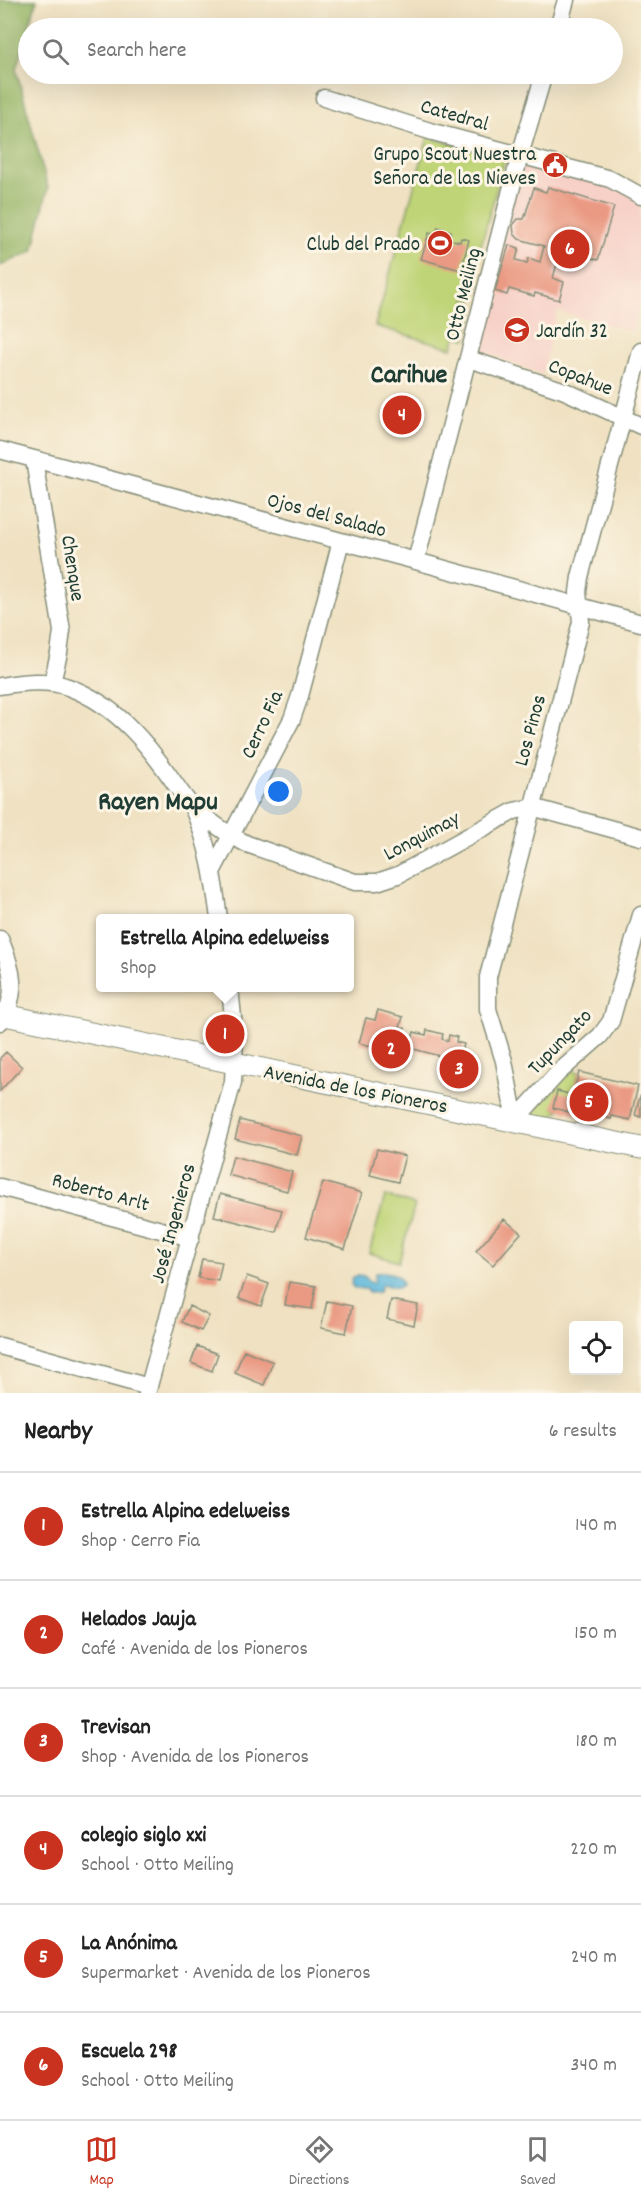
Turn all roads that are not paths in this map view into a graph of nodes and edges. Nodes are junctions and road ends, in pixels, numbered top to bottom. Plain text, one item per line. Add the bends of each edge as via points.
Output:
1 (566, 0) edge
2 (561, 18) edge
3 (541, 84) edge
4 (324, 98) dead end
5 (520, 155) junction
6 (641, 196) edge
7 (641, 351) edge
8 (469, 358) junction
9 (622, 417) junction
10 (641, 426) edge
11 (0, 450) edge
12 (34, 460) junction
13 (341, 541) junction
14 (416, 561) junction
15 (581, 606) junction
16 (641, 623) edge
17 (52, 683) junction
18 (0, 686) edge
19 (532, 807) junction
20 (193, 809) junction
21 (230, 836) junction
22 (641, 837) edge
23 (213, 870) junction
24 (218, 914) edge
25 (641, 915) edge
26 (0, 939) edge
27 (230, 992) edge
28 (2, 1017) edge
29 (235, 1064) junction
30 (515, 1120) junction
31 (641, 1148) edge
32 (0, 1187) edge
33 (191, 1238) junction
34 (0, 1346) edge
35 (148, 1390) edge

1 - 2 street
3 - 5 street, Otto Meiling
4 - 5 street, Catedral
5 - 6 street, Catedral via 610,179
5 - 8 street, Otto Meiling
7 - 9 street, Los Pinos
8 - 9 street, Copahue via 565,391
8 - 14 street, Otto Meiling
9 - 10 street, Copahue
9 - 15 street, Los Pinos via 580,577
11 - 12 street, Ojos del Salado
12 - 13 street, Ojos del Salado
12 - 17 street, Chenque via 62,631
13 - 14 street, Ojos del Salado
13 - 21 street, Cerro Fia via 294,711
14 - 15 street, Ojos del Salado
15 - 16 street, Ojos del Salado
15 - 19 street, Los Pinos via 581,622
17 - 18 street, Lonquimay
17 - 20 street, Lonquimay via 69,687 102,705 135,730
19 - 21 street, Lonquimay via 514,811 398,875 377,882 355,882
19 - 22 street
19 - 30 street, Los Pinos via 486,992
20 - 21 street, Lonquimay
20 - 23 street, Lonquimay
21 - 23 street, Cerro Fia
23 - 24 street
25 - 30 street, Tupungato via 611,1021
26 - 28 street via 12,974 10,1001
27 - 29 street
28 - 29 main road, Avenida de los Pioneros
29 - 30 main road, Avenida de los Pioneros
29 - 33 street, José Ingenieros
30 - 31 main road, Avenida de los Pioneros
32 - 33 street, Roberto Arlt
33 - 35 street, José Ingenieros
34 - 35 street

